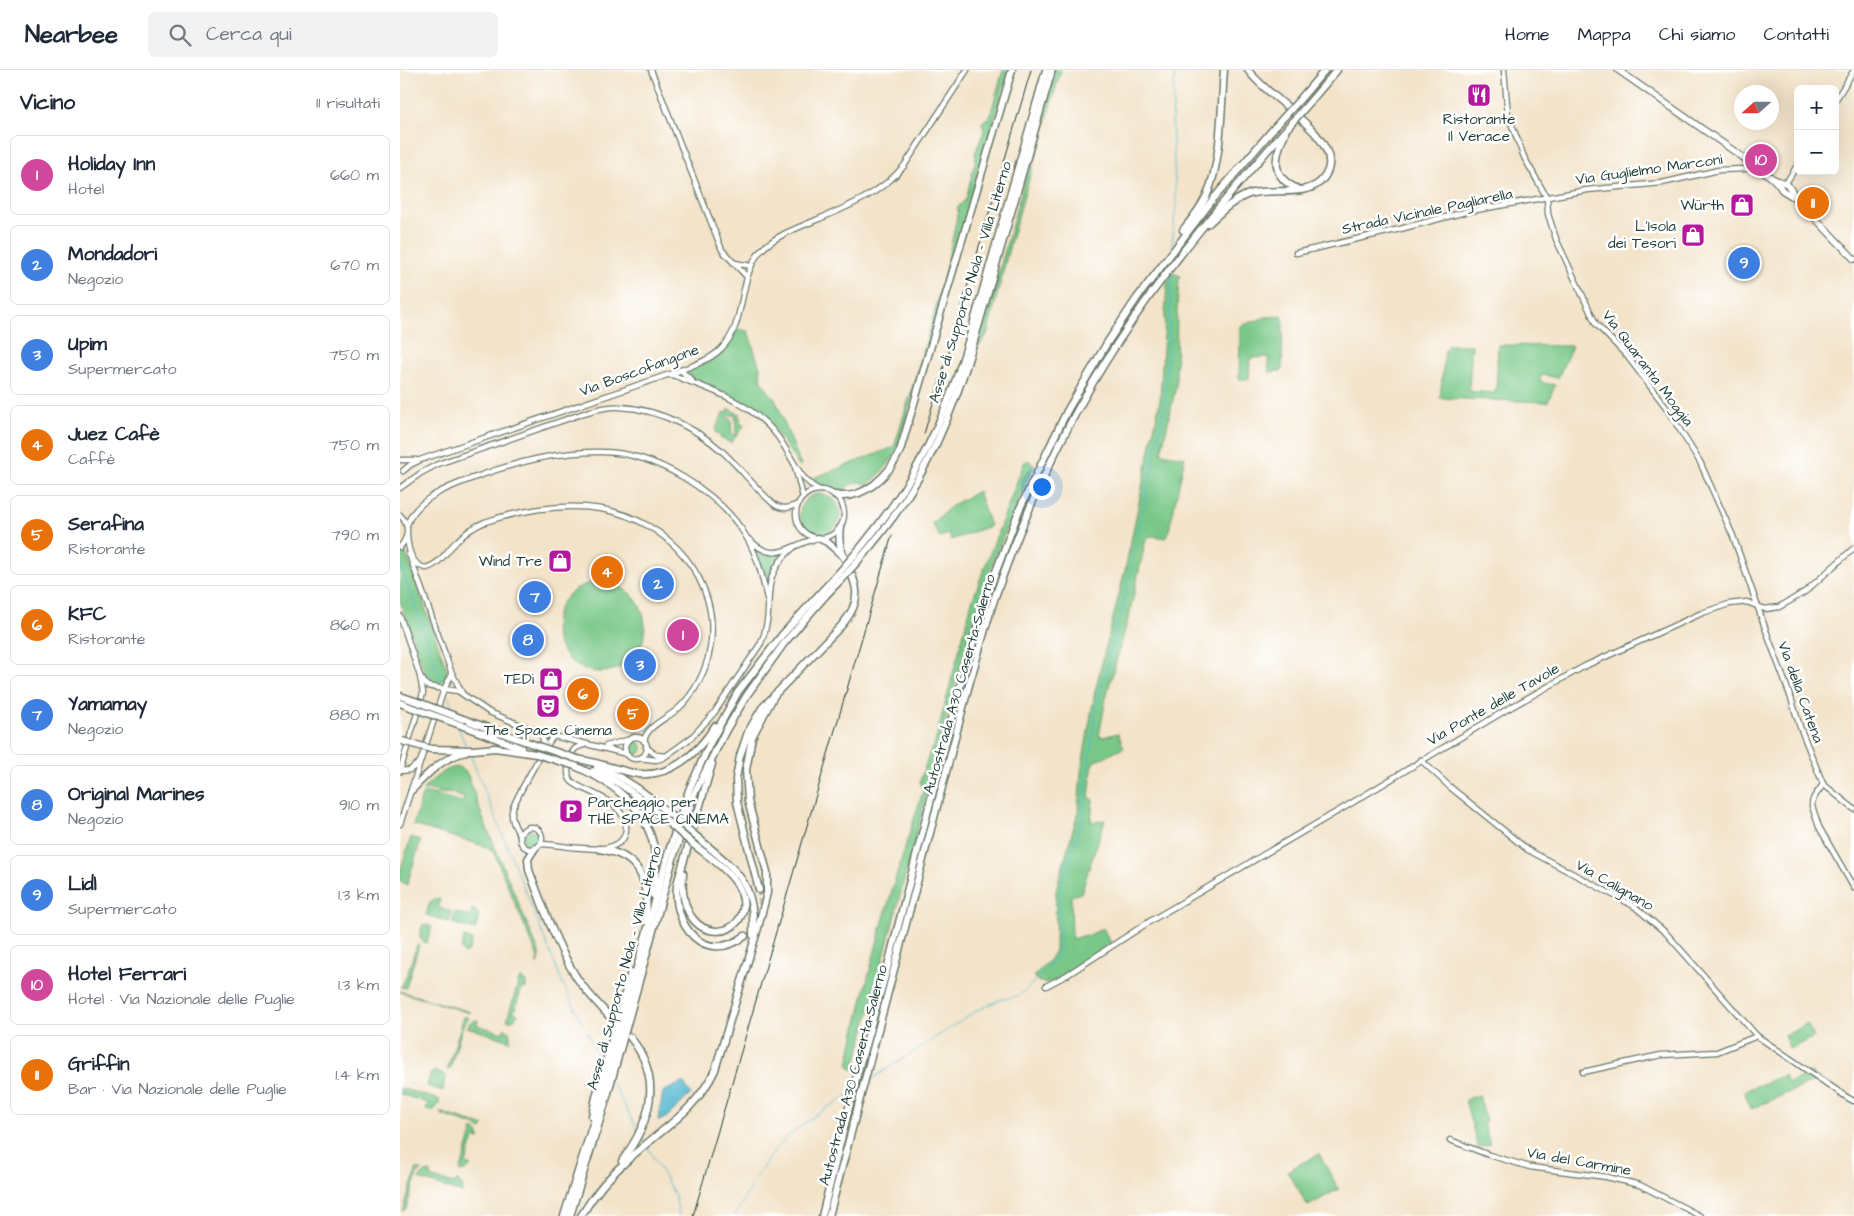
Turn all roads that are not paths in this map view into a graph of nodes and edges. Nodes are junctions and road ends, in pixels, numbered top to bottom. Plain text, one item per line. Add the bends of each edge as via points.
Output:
1 (650, 70) edge
2 (967, 70) edge
3 (1012, 70) edge
4 (1046, 70) edge
5 (1052, 70) edge
6 (1224, 70) edge
7 (1248, 70) edge
8 (1325, 70) edge
9 (1337, 70) edge
10 (1504, 70) edge
11 (1618, 70) edge
12 (1854, 70) edge
13 (1839, 94) edge
14 (1289, 126) junction
15 (1754, 166) junction
16 (1794, 171) edge
17 (1785, 186) junction
18 (1302, 190) junction
19 (1547, 198) junction
20 (1184, 233) junction
21 (1194, 236) junction
22 (1296, 253) dead end
23 (1854, 259) edge
24 (734, 262) junction
25 (751, 266) junction
26 (747, 277) junction
27 (972, 340) junction
28 (690, 366) junction
29 (680, 370) junction
30 (666, 375) junction
31 (687, 375) junction
32 (681, 377) junction
33 (697, 384) junction
34 (792, 459) junction
35 (401, 460) edge
36 (420, 460) junction
37 (401, 473) edge
38 (400, 488) edge
39 (820, 490) junction
40 (835, 495) junction
41 (803, 497) junction
42 (798, 504) junction
43 (400, 515) edge
44 (407, 525) junction
45 (840, 528) junction
46 (407, 536) junction
47 (747, 538) junction
48 (818, 538) junction
49 (408, 546) junction
50 (400, 547) edge
51 (794, 547) junction
52 (1854, 548) edge
53 (845, 558) junction
54 (824, 593) junction
55 (768, 603) junction
56 (1759, 606) junction
57 (400, 616) edge
58 (451, 671) junction
59 (420, 676) junction
60 (444, 689) junction
61 (738, 692) junction
62 (463, 694) junction
63 (776, 694) junction
64 (400, 695) edge
65 (400, 703) edge
66 (414, 704) junction
67 (726, 730) junction
68 (540, 731) junction
69 (554, 736) junction
70 (401, 740) edge
71 (628, 740) junction
72 (644, 741) junction
73 (588, 745) junction
74 (600, 746) junction
75 (541, 748) junction
76 (646, 748) junction
77 (461, 751) junction
78 (536, 754) junction
79 (627, 754) junction
80 (668, 756) junction
81 (639, 758) junction
82 (1421, 760) junction
83 (421, 762) junction
84 (576, 763) junction
85 (400, 771) edge
86 (1823, 784) junction
87 (412, 790) junction
88 (1854, 809) edge
89 (400, 824) edge
90 (520, 836) junction
91 (538, 846) junction
92 (599, 849) junction
93 (684, 865) junction
94 (656, 879) junction
95 (1854, 888) edge
96 (759, 890) tunnel mouth
97 (652, 913) junction
98 (646, 921) junction
99 (745, 936) dead end
100 (753, 944) junction
101 (1046, 986) dead end
102 (612, 1019) dead end
103 (1757, 1036) junction
104 (630, 1037) dead end
105 (1582, 1072) dead end
106 (1854, 1100) edge
107 (591, 1132) junction
108 (1450, 1140) dead end
109 (612, 1174) junction
110 (564, 1216) edge
111 (570, 1216) edge
112 (581, 1216) edge
113 (822, 1216) edge
114 (829, 1216) edge
115 (1700, 1216) edge

1 - 24 street via 720,246
2 - 25 street, Via Boscofangone via 896,177 877,191 772,241
3 - 40 highway via 900,451 889,470 872,486 852,495
4 - 27 highway, Asse di Supporto Nola - Villa Literno
5 - 27 highway, Asse di Supporto Nola - Villa Literno
6 - 20 highway via 1212,180
7 - 18 highway via 1259,84 1304,122 1326,149 1329,160 1327,172 1314,187
8 - 20 highway, bridge
9 - 14 highway, Autostrada A30 Caserta-Salerno, bridge
10 - 19 street via 1508,115 1515,136
11 - 15 main road
12 - 13 street
14 - 18 highway via 1278,150 1276,164 1286,182
14 - 21 highway, Autostrada A30 Caserta-Salerno
15 - 17 main road
15 - 19 street, Via Guglielmo Marconi via 1662,183 1587,190
16 - 17 street
17 - 23 main road
18 - 21 highway via 1269,190 1245,196
19 - 22 street, Strada Vicinale Pagliarella via 1465,212
19 - 56 street, Via Quaranta Moggia via 1556,240 1596,324 1627,356 1665,406 1700,462
20 - 113 highway, Autostrada A30 Caserta-Salerno via 1102,351 1053,439 1020,508 987,594 860,1063
21 - 114 highway, Autostrada A30 Caserta-Salerno via 1116,344 1073,419 1033,500 996,595 970,681
24 - 25 street
24 - 26 street
25 - 26 street, Via Boscofangone
26 - 28 street, Via Boscofangone via 737,322 728,341 708,359
27 - 54 highway, Asse di Supporto Nola - Villa Literno, bridge via 947,408 905,490 861,550
28 - 29 street, Via Boscofangone
28 - 31 street
29 - 30 street, Via Boscofangone
29 - 31 street
29 - 32 street
30 - 32 street
30 - 36 street, Via Boscofangone
31 - 33 street
32 - 33 street
33 - 34 street via 751,410 770,428
34 - 39 street via 808,483
34 - 41 street
35 - 36 street, Via Boscofangone
35 - 37 street, Via Boscofangone via 404,466
36 - 37 street, Via Boscofangone
38 - 42 street via 438,464 587,412 619,407 666,418 688,428 732,460 774,505 786,509
39 - 40 street
39 - 41 street
40 - 45 street via 843,508 844,519
41 - 42 street
42 - 48 street via 799,526 805,533
43 - 44 street
44 - 46 street
44 - 47 street via 421,504 472,479 530,461 603,452 640,458 679,475 722,507
45 - 48 street via 830,536
45 - 53 highway via 838,535
46 - 49 street
46 - 50 street
47 - 51 street via 757,547 771,552
47 - 55 street via 761,571
48 - 51 street
48 - 53 highway
49 - 58 street via 413,569
49 - 72 street via 418,565 431,567 458,540 482,524 526,512 572,507 600,509 629,518 670,541 686,557 703,583 711,613 712,639 706,665 694,688 678,709 650,728
51 - 55 street via 774,569
52 - 56 street, Via Ponte delle Tavole via 1795,598 1779,607
53 - 63 highway via 856,588 852,612
54 - 61 highway, Asse di Supporto Nola - Villa Literno via 782,635
54 - 67 highway, Asse di Supporto Nola - Villa Literno via 747,695
55 - 80 street via 766,631 754,655 706,723
56 - 82 street, Via Ponte delle Tavole via 1747,602 1729,604 1702,613 1585,666
56 - 86 street, Via della Catena
57 - 59 street
58 - 60 street
58 - 62 street
59 - 60 street via 427,686
59 - 85 street via 423,697
60 - 62 street via 454,689
60 - 83 street
61 - 84 highway via 702,744 668,770 654,774 634,773
61 - 97 highway, Asse di Supporto Nola - Villa Literno via 689,790
62 - 68 street via 489,712
63 - 96 highway via 762,708 748,732 736,779 740,818
63 - 100 highway via 752,737 746,770 748,801 768,882
64 - 66 highway
65 - 66 highway
66 - 75 highway, bridge
66 - 78 highway, bridge
67 - 93 highway via 706,781
67 - 111 highway, Asse di Supporto Nola - Villa Literno via 686,814 617,1063
68 - 69 street
68 - 75 street via 543,739
69 - 73 street
69 - 75 street
70 - 77 highway, bridge via 432,749
71 - 72 street via 638,737
71 - 74 street
71 - 79 street
72 - 76 street
73 - 74 street
73 - 92 street via 577,746 572,753 569,778 574,785 614,806 623,815 626,826 618,843
74 - 79 street
75 - 84 highway, bridge
75 - 90 street via 513,807 513,822
76 - 80 street via 656,755
76 - 81 street
77 - 78 highway via 495,748
77 - 87 highway via 432,769
78 - 84 highway, bridge
79 - 81 street
80 - 81 street via 656,760
82 - 101 street, Via Ponte delle Tavole
82 - 103 street, Via Calignano via 1528,850 1634,906 1666,933
83 - 85 street via 410,770
83 - 87 street
84 - 93 highway, bridge via 632,791 731,877 741,893 738,921 728,929 714,932 703,929 691,916 682,890
84 - 94 highway via 618,789 638,810 651,838
84 - 100 highway, bridge via 623,778 736,870 747,886 752,908
86 - 88 street
86 - 95 street via 1811,802 1812,806 1819,827
87 - 89 street
90 - 91 street via 526,848
90 - 91 street via 524,830 534,827 542,834
91 - 92 street
91 - 102 highway via 528,859 529,870 563,952 583,986
92 - 98 highway via 625,856 637,867 646,891
93 - 99 highway via 677,884 676,902 688,931 698,940 712,945 731,944
94 - 97 highway
94 - 98 highway
97 - 107 highway, Asse di Supporto Nola - Villa Literno
98 - 107 highway via 599,1084
100 - 109 highway via 720,1057 710,1080 690,1108
103 - 105 street via 1717,1052 1661,1055
103 - 106 street, Via Calignano
104 - 109 highway via 640,1051 649,1078 649,1106 635,1143
107 - 110 highway, Asse di Supporto Nola - Villa Literno
108 - 115 street, Via del Carmine via 1530,1167 1607,1177 1640,1185
109 - 112 highway

